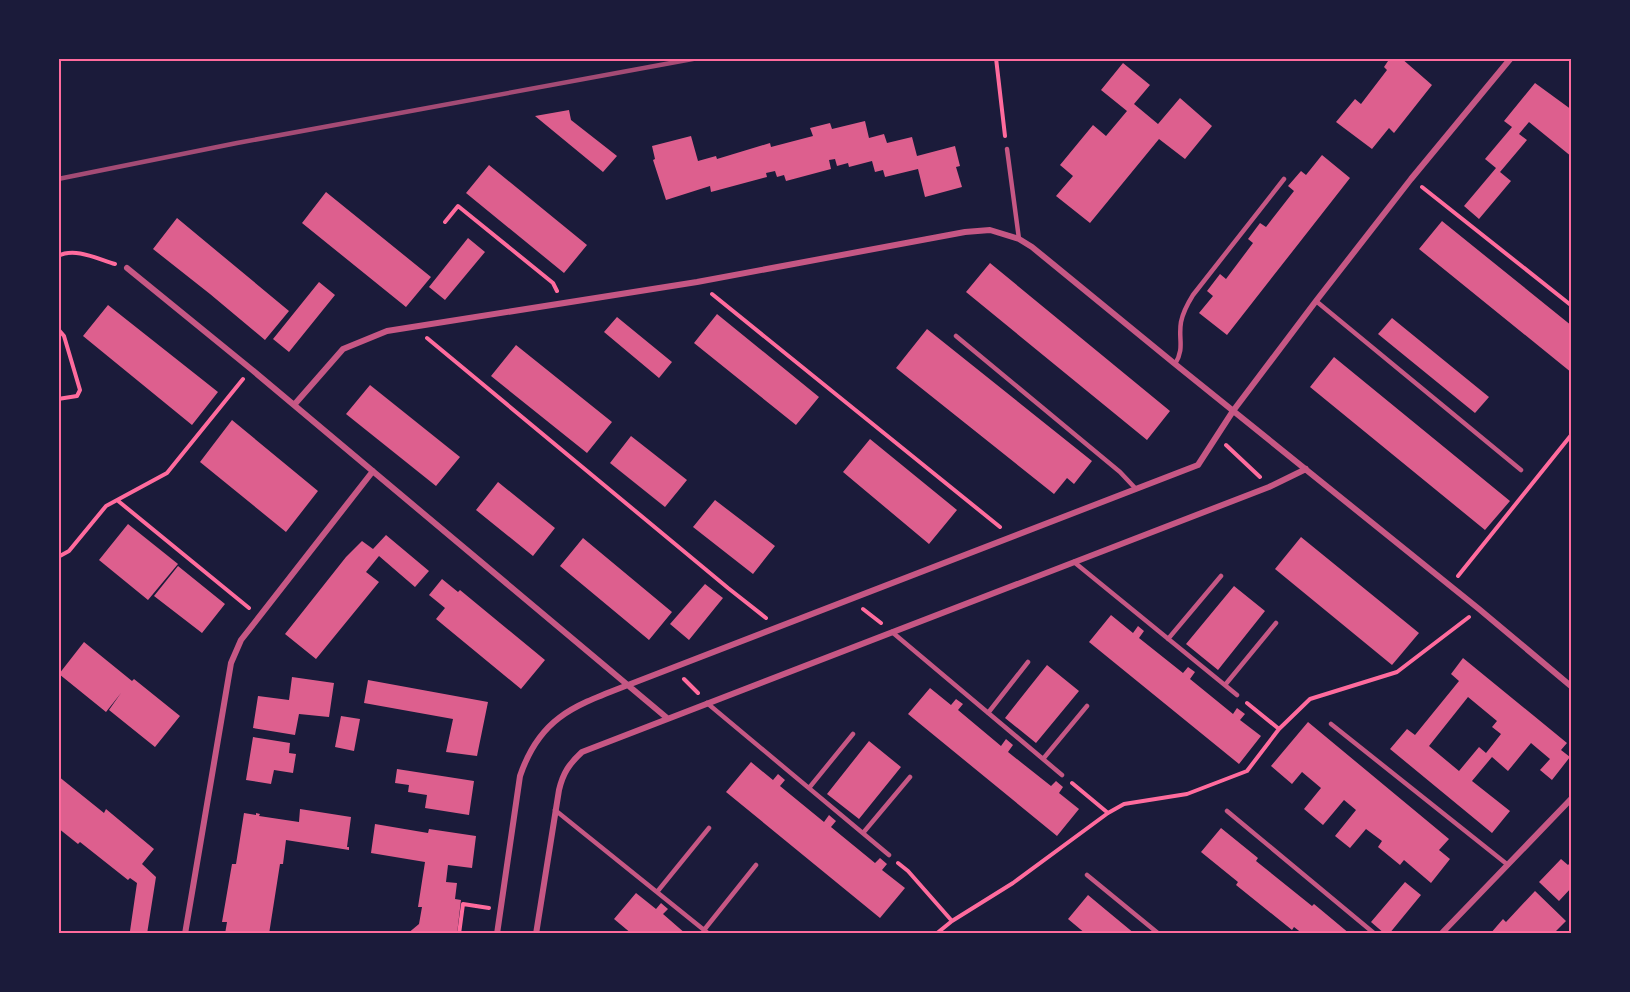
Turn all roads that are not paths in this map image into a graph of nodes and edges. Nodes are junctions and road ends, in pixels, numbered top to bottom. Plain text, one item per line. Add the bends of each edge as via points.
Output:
1 (1511, 58) edge
2 (1007, 149) road end
3 (1284, 179) dead end
4 (1019, 239) junction
5 (127, 268) road end
6 (1316, 301) junction
7 (956, 336) dead end
8 (1175, 364) junction
9 (294, 405) junction
10 (1233, 411) junction
11 (1305, 470) junction
12 (1521, 470) dead end
13 (373, 471) junction
14 (1136, 489) junction
15 (1074, 562) junction
16 (1221, 576) dead end
17 (1276, 623) dead end
18 (892, 632) junction
19 (1168, 639) junction
20 (1028, 662) dead end
21 (628, 685) junction
22 (1225, 685) junction
23 (1572, 687) edge
24 (1237, 695) road end
25 (707, 703) junction
26 (1087, 706) dead end
27 (988, 713) junction
28 (667, 718) junction
29 (1331, 724) dead end
30 (853, 734) dead end
31 (1043, 759) junction
32 (1062, 775) road end
33 (910, 777) dead end
34 (809, 788) junction
35 (1572, 798) edge
36 (555, 810) junction
37 (1227, 811) dead end
38 (709, 828) dead end
39 (863, 833) junction
40 (889, 855) road end
41 (756, 865) dead end
42 (1508, 865) junction
43 (1087, 875) dead end
44 (657, 892) junction
45 (704, 930) junction
46 (185, 933) edge
47 (497, 933) edge
48 (536, 933) edge
49 (709, 933) edge
50 (1159, 933) edge
51 (1375, 933) edge
52 (1442, 933) edge

1 - 6 street
2 - 4 lane
3 - 8 lane via 1193,295 1183,313 1181,354
4 - 8 street
4 - 9 street via 990,230 965,232 698,282 387,331 343,349
5 - 9 street
6 - 10 street
6 - 12 lane
7 - 14 lane
8 - 10 street
9 - 13 street
10 - 11 street
10 - 14 street via 1198,465
11 - 15 street
11 - 23 street
13 - 21 street
13 - 46 street via 241,640 231,663
14 - 21 street
15 - 18 street
15 - 19 lane
16 - 19 lane
17 - 22 lane
18 - 25 street
18 - 27 lane
19 - 22 lane
20 - 27 lane
21 - 28 street
21 - 47 street via 580,704 556,720 527,755 520,777
22 - 24 lane
25 - 28 street
25 - 34 lane
26 - 31 lane
27 - 31 lane
28 - 36 street via 582,752 563,775
29 - 42 lane
30 - 34 lane
31 - 32 lane
33 - 39 lane
34 - 39 lane
35 - 42 street
36 - 44 lane
36 - 48 street
37 - 51 lane
38 - 44 lane
39 - 40 lane
41 - 45 lane
42 - 52 street
43 - 50 lane
44 - 45 lane
45 - 49 lane

